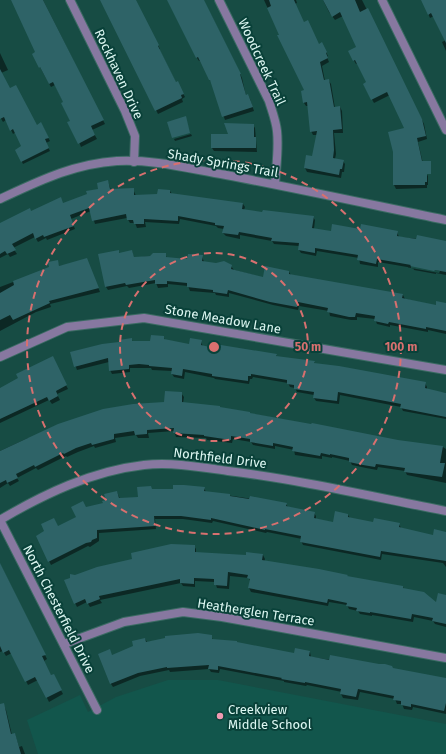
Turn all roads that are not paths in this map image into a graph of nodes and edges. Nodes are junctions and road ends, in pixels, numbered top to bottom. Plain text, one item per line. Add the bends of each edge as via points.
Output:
1 (70, 0) edge
2 (219, 0) edge
3 (382, 0) edge
4 (446, 130) edge
5 (134, 162) junction
6 (275, 184) junction
7 (0, 198) edge
8 (446, 215) edge
9 (446, 220) edge
10 (0, 357) edge
11 (446, 370) edge
12 (446, 511) edge
13 (0, 520) edge
14 (64, 644) junction
15 (446, 658) edge
16 (97, 710) dead end

1 - 5 street, Rockhaven Drive via 135,136
2 - 6 street, Woodcreek Trail via 269,101 274,117 278,149
3 - 4 street
5 - 6 street, Shady Springs Trail via 152,162
5 - 7 street, Shady Springs Trail via 117,161 80,166 47,177
6 - 9 street, Shady Springs Trail
8 - 9 street
10 - 11 street, Stone Meadow Lane via 67,327 144,318
12 - 13 street, Northfield Drive via 278,477 172,464 144,465 76,482 26,504
13 - 14 street, North Chesterfield Drive
14 - 15 street, Heatherglen Terrace via 124,622 182,612
14 - 16 street, North Chesterfield Drive

